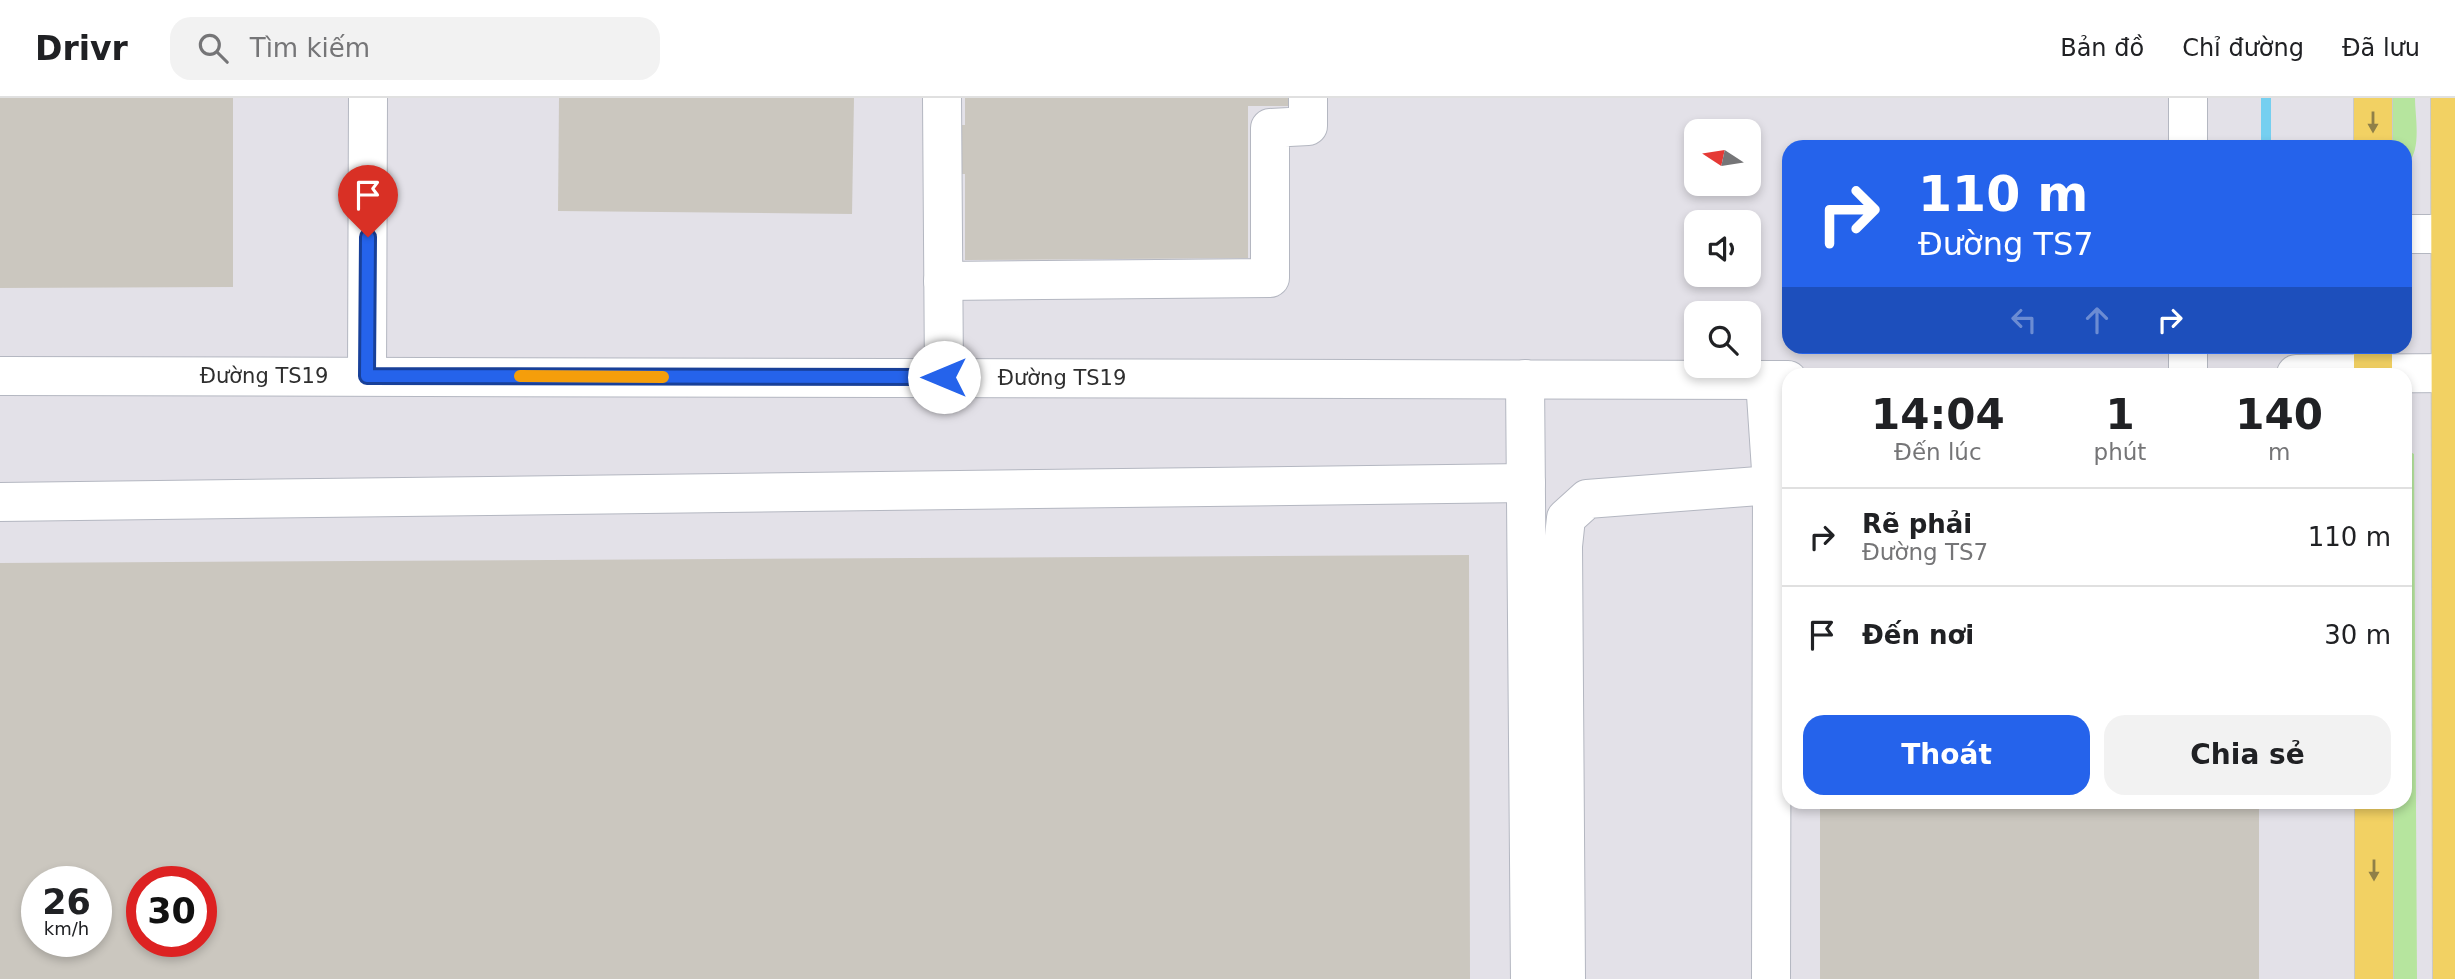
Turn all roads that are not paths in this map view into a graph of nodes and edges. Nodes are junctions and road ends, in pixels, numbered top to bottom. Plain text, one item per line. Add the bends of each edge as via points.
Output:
1 (369, 98) edge
2 (942, 98) edge
3 (1308, 98) edge
4 (2188, 98) edge
5 (2373, 98) edge
6 (2450, 98) edge
7 (2188, 140) edge
8 (2373, 140) edge
9 (2453, 146) edge
10 (2453, 233) edge
11 (2412, 234) edge
12 (943, 281) junction
13 (2453, 373) edge
14 (2412, 374) edge
15 (0, 376) edge
16 (367, 376) junction
17 (944, 377) junction
18 (1525, 379) junction
19 (1777, 380) edge
20 (1525, 483) junction
21 (1772, 485) junction
22 (0, 502) edge
23 (2453, 513) edge
24 (2374, 809) edge
25 (1530, 979) edge
26 (1566, 979) edge
27 (1771, 979) edge
28 (2374, 979) edge
29 (2452, 979) edge

1 - 16 street
2 - 12 street
3 - 12 street via 1308,126 1270,128 1270,278
4 - 7 street
5 -> 8 main road
6 - 9 main road
9 - 10 main road
10 - 11 street
10 - 13 main road
12 - 17 street
13 - 14 street
13 - 23 main road
15 - 16 street, Đường TS19
16 - 17 street, Đường TS19
17 - 18 street, Đường TS19
18 - 19 street, Đường TS19
18 - 20 street
19 - 21 street
20 - 22 street
20 - 25 street
21 - 26 street via 1587,499 1566,518
21 - 27 street
23 - 29 main road
24 -> 28 main road

